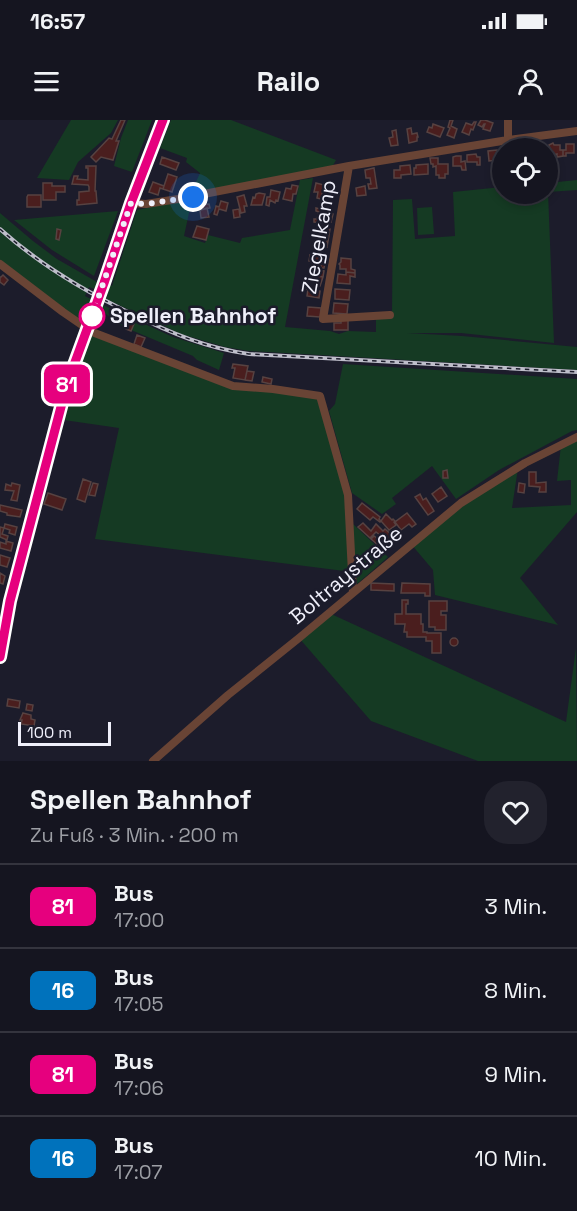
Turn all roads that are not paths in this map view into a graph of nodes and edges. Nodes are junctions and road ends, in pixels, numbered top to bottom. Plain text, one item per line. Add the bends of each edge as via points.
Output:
1 (163, 120) edge
2 (508, 120) edge
3 (577, 131) edge
4 (508, 138) edge
5 (523, 138) edge
6 (492, 143) edge
7 (349, 166) junction
8 (131, 203) junction
9 (0, 264) edge
10 (390, 315) dead end
11 (87, 329) junction
12 (577, 437) edge
13 (353, 592) junction
14 (0, 598) edge
15 (10, 601) junction
16 (0, 656) edge
17 (153, 761) edge

1 - 8 street
2 - 4 street
3 - 5 street
6 - 7 street
7 - 8 street via 193,197
7 - 10 street, Ziegelkamp via 323,319
8 - 11 street
9 - 11 street
11 - 13 street via 233,386 320,396 348,495
11 - 15 street via 57,418
12 - 13 street, Boltraystraße via 525,463 461,503
13 - 17 street, Boltraystraße
14 - 15 street
15 - 16 street

